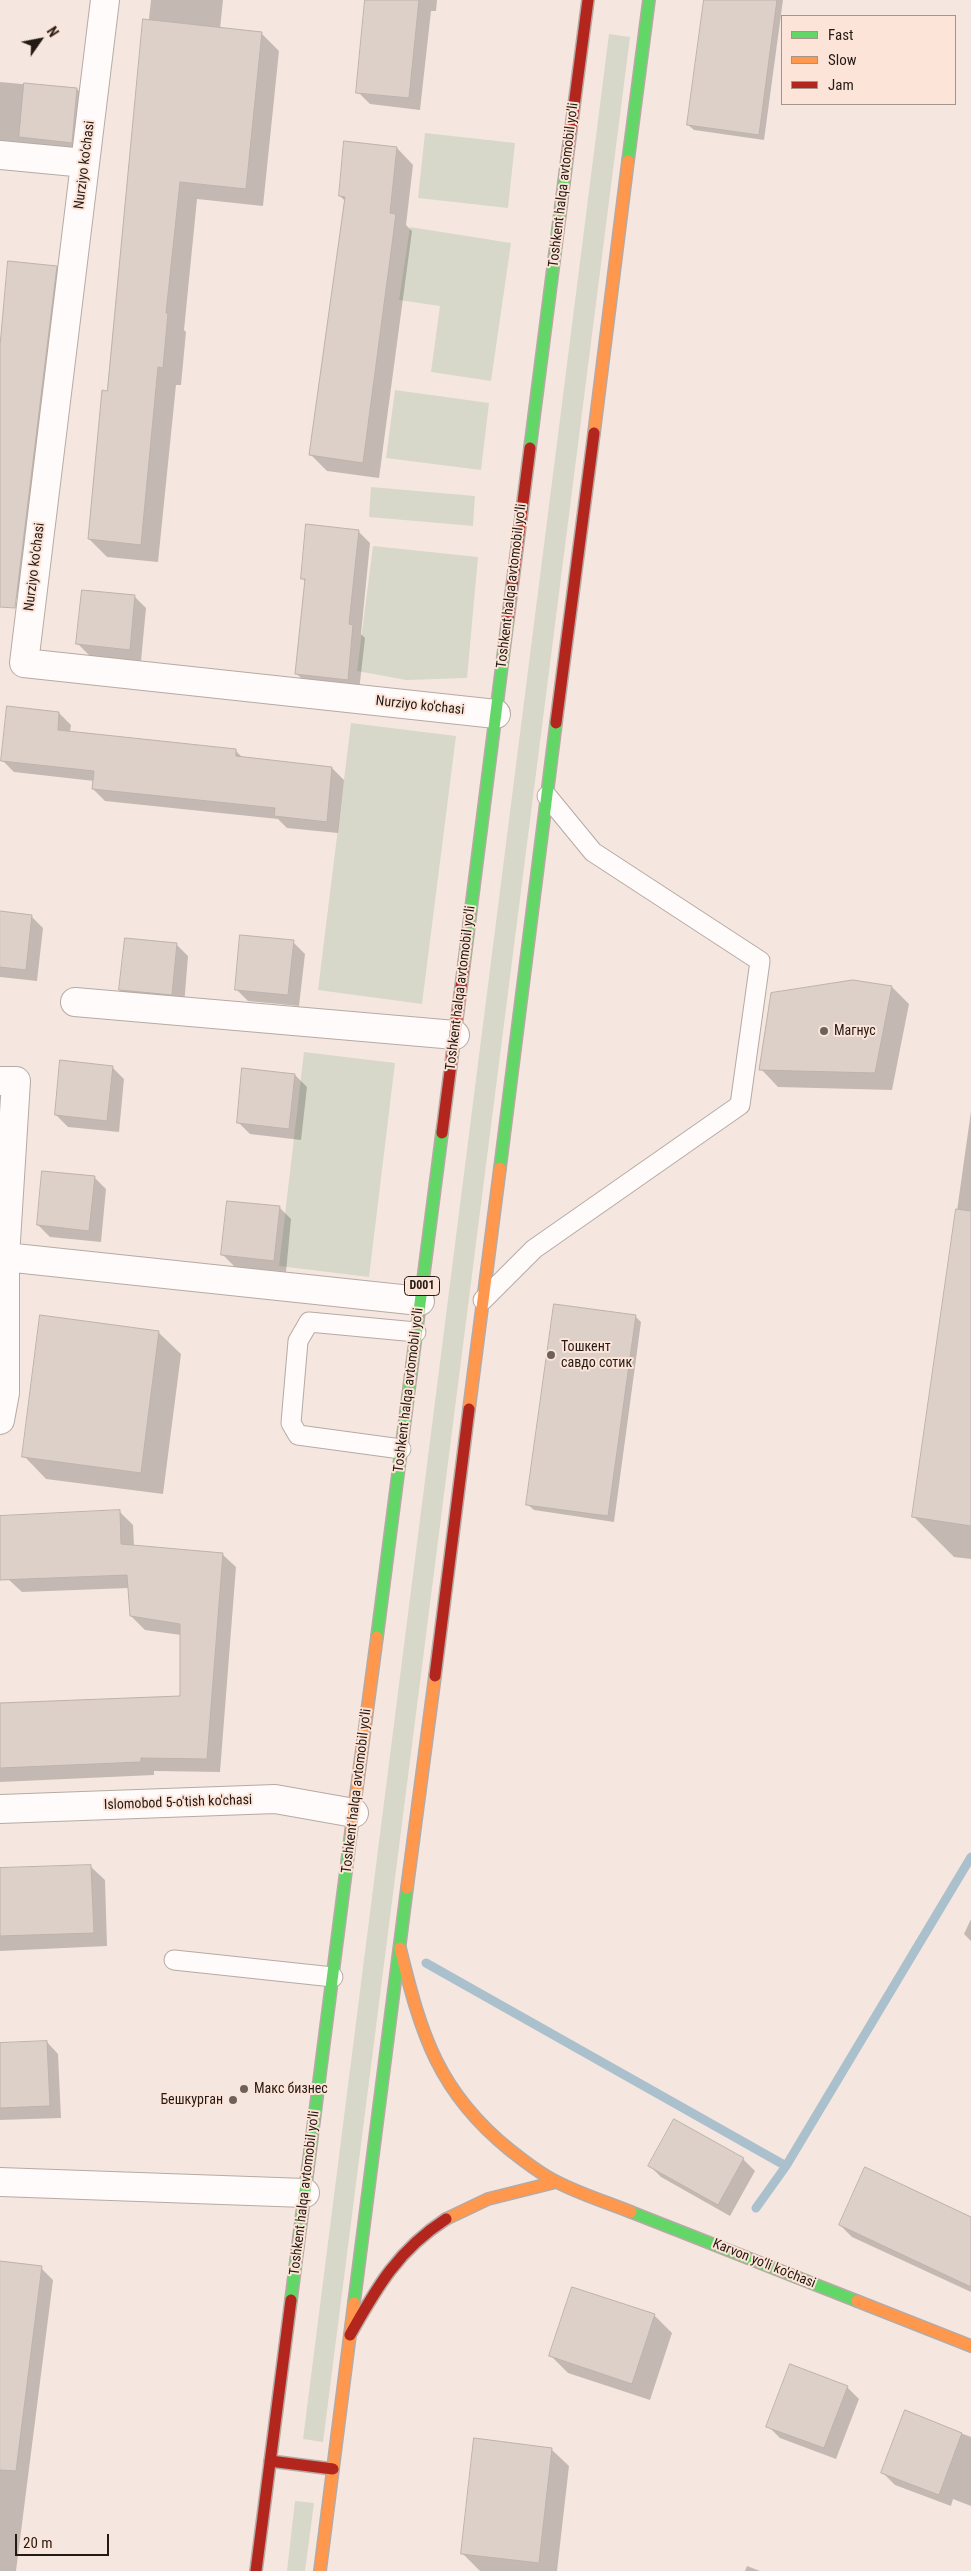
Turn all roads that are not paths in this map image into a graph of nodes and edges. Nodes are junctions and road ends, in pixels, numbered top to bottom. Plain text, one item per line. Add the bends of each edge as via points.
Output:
1 (105, 0) edge
2 (588, 0) edge
3 (649, 0) edge
4 (0, 155) edge
5 (85, 162) junction
6 (496, 714) junction
7 (547, 796) junction
8 (75, 1002) dead end
9 (454, 1035) junction
10 (8, 1081) edge
11 (5, 1257) junction
12 (482, 1300) junction
13 (420, 1302) junction
14 (416, 1332) junction
15 (0, 1420) edge
16 (401, 1448) junction
17 (0, 1809) edge
18 (354, 1813) junction
19 (400, 1948) junction
20 (174, 1960) dead end
21 (333, 1977) junction
22 (0, 2182) edge
23 (556, 2182) junction
24 (305, 2193) junction
25 (350, 2336) junction
26 (971, 2346) edge
27 (270, 2462) junction
28 (333, 2469) junction
29 (256, 2571) edge
30 (320, 2571) edge

1 - 5 street, Nurziyo ko'chasi
2 - 6 main road, Toshkent halqa avtomobil yo'li / D001
3 - 7 main road
4 - 5 street
5 - 6 street, Nurziyo ko'chasi via 24,663
6 - 9 main road, Toshkent halqa avtomobil yo'li / D001
7 - 12 main road
7 - 12 lane via 593,852 760,961 740,1105 534,1249
8 - 9 street
9 - 13 main road, Toshkent halqa avtomobil yo'li / D001
10 - 11 street
11 - 13 street
11 - 15 street via 5,1393
12 - 19 main road
13 - 14 main road, Toshkent halqa avtomobil yo'li / D001
14 - 16 main road, Toshkent halqa avtomobil yo'li / D001
14 - 16 lane via 309,1322 298,1342 291,1423 298,1435
16 - 18 main road, Toshkent halqa avtomobil yo'li / D001
17 - 18 street, Islomobod 5-o'tish ko'chasi via 276,1799
18 - 21 main road, Toshkent halqa avtomobil yo'li / D001
19 - 23 main road, Karvon yo‘li ko'chasi via 420,2023 432,2055 450,2086 493,2137
19 - 25 main road
20 - 21 lane
21 - 24 main road, Toshkent halqa avtomobil yo'li / D001
22 - 24 street
23 - 25 main road via 486,2198 449,2217 414,2241 376,2288
23 - 26 main road, Karvon yo‘li ko'chasi
24 - 27 main road, Toshkent halqa avtomobil yo'li / D001
25 - 28 main road
27 - 28 main road
27 - 29 main road, Toshkent halqa avtomobil yo'li / D001
28 - 30 main road

